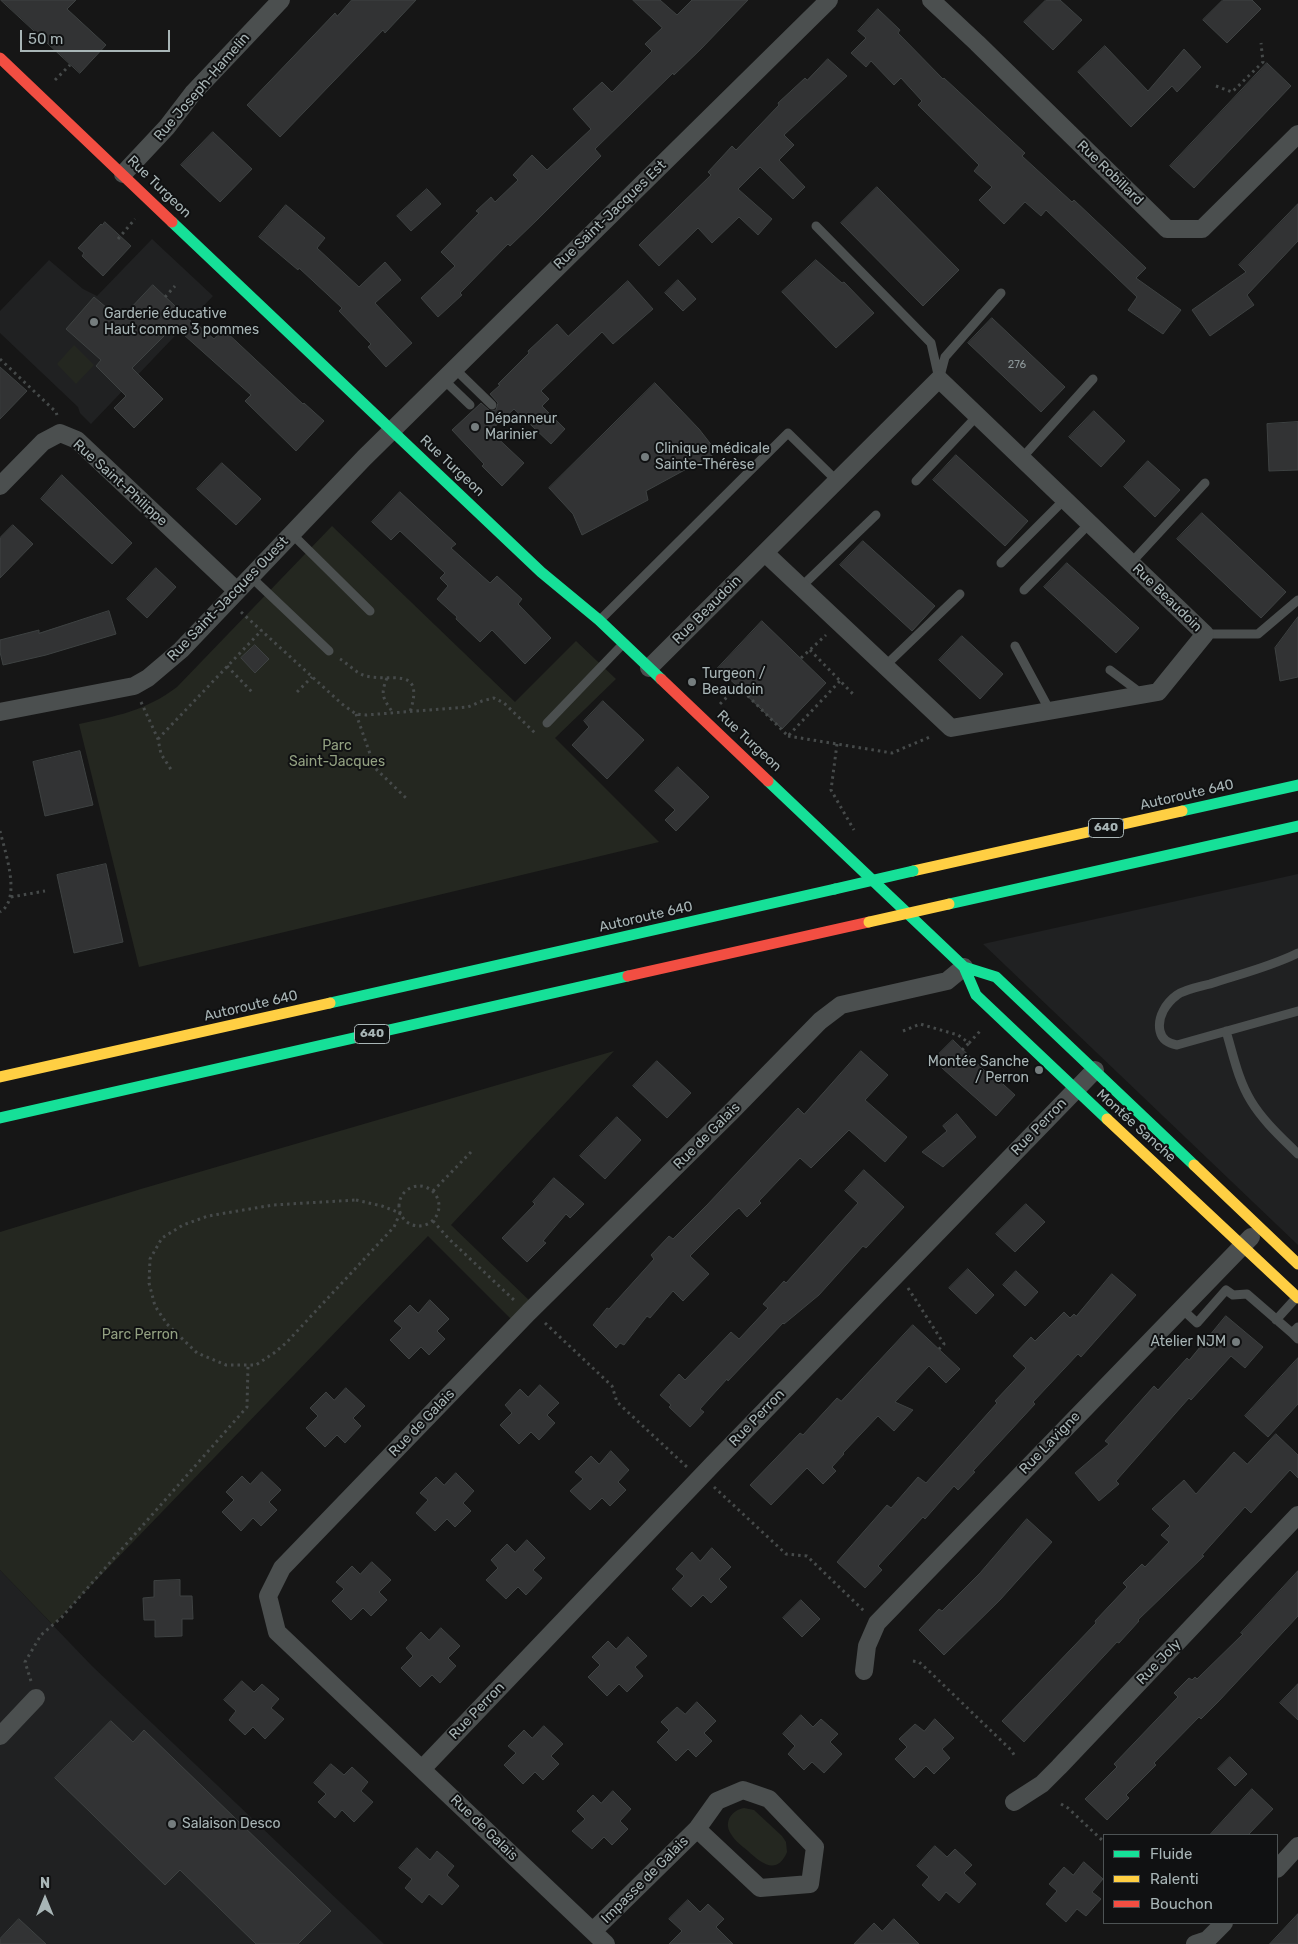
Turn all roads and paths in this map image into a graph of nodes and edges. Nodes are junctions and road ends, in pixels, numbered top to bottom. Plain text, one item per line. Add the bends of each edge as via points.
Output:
1 (281, 0) edge
2 (829, 0) edge
3 (931, 0) edge
4 (1261, 43) dead end
5 (0, 58) edge
6 (1216, 86) dead end
7 (1298, 134) edge
8 (123, 174) junction
9 (136, 219) dead end
10 (816, 226) dead end
11 (118, 239) dead end
12 (175, 286) dead end
13 (1001, 293) dead end
14 (166, 296) dead end
15 (0, 360) edge
16 (448, 374) junction
17 (939, 379) junction
18 (1093, 379) dead end
19 (470, 406) dead end
20 (492, 406) dead end
21 (977, 416) junction
22 (392, 430) junction
23 (60, 433) junction
24 (1022, 458) junction
25 (836, 481) junction
26 (916, 481) dead end
27 (1205, 483) dead end
28 (0, 486) edge
29 (1065, 499) junction
30 (876, 516) dead end
31 (1090, 524) junction
32 (292, 534) junction
33 (765, 552) junction
34 (1001, 563) dead end
35 (1130, 563) junction
36 (251, 577) junction
37 (801, 587) junction
38 (1024, 590) dead end
39 (237, 591) junction
40 (960, 594) dead end
41 (1298, 600) edge
42 (370, 611) dead end
43 (244, 614) dead end
44 (600, 620) junction
45 (839, 623) junction
46 (262, 630) junction
47 (1205, 634) junction
48 (624, 644) junction
49 (1015, 646) dead end
50 (810, 650) junction
51 (329, 651) joint
52 (801, 658) dead end
53 (227, 666) junction
54 (885, 666) junction
55 (649, 668) junction
56 (1110, 670) dead end
57 (312, 677) junction
58 (387, 678) junction
59 (840, 680) junction
60 (134, 686) junction
61 (252, 692) dead end
62 (298, 692) dead end
63 (853, 694) dead end
64 (1142, 695) junction
65 (718, 707) dead end
66 (1050, 711) junction
67 (0, 712) edge
68 (410, 712) junction
69 (393, 713) junction
70 (356, 714) junction
71 (547, 723) dead end
72 (951, 728) junction
73 (538, 735) dead end
74 (788, 736) junction
75 (158, 739) junction
76 (837, 744) junction
77 (172, 772) dead end
78 (1298, 785) edge
79 (407, 797) dead end
80 (1298, 826) edge
81 (0, 831) edge
82 (858, 834) dead end
83 (45, 891) dead end
84 (886, 893) joint
85 (11, 898) junction
86 (0, 912) edge
87 (1298, 953) edge
88 (964, 967) junction
89 (1298, 1011) edge
90 (996, 1015) junction
91 (903, 1031) dead end
92 (1226, 1031) junction
93 (968, 1043) junction
94 (962, 1050) dead end
95 (1095, 1070) junction
96 (0, 1077) edge
97 (1074, 1090) junction
98 (0, 1118) edge
99 (471, 1152) dead end
100 (1298, 1154) edge
101 (433, 1191) junction
102 (400, 1213) junction
103 (434, 1221) junction
104 (1260, 1228) junction
105 (1242, 1246) junction
106 (1298, 1264) edge
107 (898, 1273) junction
108 (1212, 1276) junction
109 (1226, 1290) junction
110 (1297, 1298) edge
111 (516, 1302) dead end
112 (1181, 1308) junction
113 (1276, 1320) junction
114 (545, 1322) dead end
115 (1296, 1333) edge
116 (939, 1349) dead end
117 (248, 1365) junction
118 (689, 1470) dead end
119 (710, 1483) dead end
120 (1298, 1516) edge
121 (868, 1614) dead end
122 (913, 1661) dead end
123 (864, 1672) dead end
124 (36, 1698) joint
125 (0, 1736) edge
126 (1016, 1758) dead end
127 (422, 1769) junction
128 (1014, 1802) dead end
129 (1061, 1804) dead end
130 (696, 1829) junction
131 (1103, 1841) edge
132 (1298, 1846) edge
133 (1278, 1867) edge
134 (1223, 1924) edge
135 (593, 1931) junction
136 (606, 1944) edge
137 (1195, 1944) edge

1 - 8 street, Rue Joseph-Hamelin via 193,93 167,127
2 - 16 street, Rue Saint-Jacques Est
3 - 7 street, Rue Robillard via 1167,229 1202,229
4 - 6 path via 1263,62 1232,92
5 - 8 main road, Rue Turgeon
8 - 22 main road, Rue Turgeon
9 - 11 path
10 - 17 lane via 931,343
12 - 14 path
13 - 17 lane via 945,357
15 - 23 path via 56,412
16 - 19 lane
16 - 20 lane
16 - 22 street, Rue Saint-Jacques Est
17 - 21 street, Rue Beaudoin
17 - 25 street, Rue Beaudoin
18 - 24 lane
21 - 24 street, Rue Beaudoin
21 - 26 lane
22 - 32 street, Rue Saint-Jacques Ouest
22 - 44 main road, Rue Turgeon via 541,572
23 - 28 street, Rue Saint-Philippe via 43,442
23 - 39 street, Rue Saint-Philippe via 77,440 91,452
24 - 29 street, Rue Beaudoin
25 - 33 street, Rue Beaudoin
25 - 44 lane via 788,433
27 - 35 lane
29 - 31 street, Rue Beaudoin
29 - 34 lane
30 - 37 lane
31 - 35 street, Rue Beaudoin
31 - 38 lane
32 - 36 street, Rue Saint-Jacques Ouest
32 - 42 lane
33 - 37 street
33 - 55 street, Rue Beaudoin
35 - 47 street, Rue Beaudoin
36 - 39 street, Rue Saint-Jacques Ouest
36 - 51 lane
37 - 45 street
39 - 60 street, Rue Saint-Jacques Ouest via 181,650
40 - 54 lane
41 - 47 lane via 1258,634
43 - 46 path
44 - 48 main road, Rue Turgeon
45 - 50 path
45 - 54 street
46 - 53 path
46 - 57 path
47 - 64 street, Rue Beaudoin via 1158,692
48 - 55 main road, Rue Turgeon
48 - 71 lane
49 - 66 lane
50 - 52 path
50 - 59 path
51 - 58 path via 362,675
53 - 61 path
53 - 75 path
54 - 72 street
55 - 84 main road, Rue Turgeon
56 - 64 lane
57 - 62 path
57 - 70 path
58 - 68 path via 409,681 415,696
58 - 69 path via 382,693
59 - 63 path
59 - 74 path
60 - 67 street, Rue Saint-Jacques Ouest
60 - 75 path
64 - 66 street, Rue Beaudoin
65 - 74 path via 738,686
66 - 72 street, Rue Beaudoin
68 - 69 path
68 - 73 path via 468,707 494,698 504,703
69 - 70 path
70 - 79 path via 375,768
72 - 76 path via 892,753
74 - 76 path
75 - 77 path via 161,754
76 - 82 path via 831,790
78 - 96 main road, Autoroute 640 / 640, bridge
80 - 98 main road, 640, bridge
81 - 85 path via 11,880
83 - 85 path
84 - 88 main road, Montée Sanche
85 - 86 path
87 - 92 lane via 1282,961 1184,991 1168,1003 1160,1018 1161,1034 1169,1044 1176,1045
88 - 90 main road, Montée Sanche via 976,995
88 - 95 main road, Montée Sanche via 996,977
88 - 127 street, Rue de Galais via 947,981 848,1003 831,1012 547,1289 282,1568 268,1596 277,1632
89 - 92 lane
90 - 93 path
90 - 97 main road, Montée Sanche
91 - 93 path via 920,1024 958,1035
92 - 100 lane via 1250,1101
93 - 94 path
95 - 97 street, Rue Perron
95 - 104 main road, Montée Sanche
97 - 105 main road, Montée Sanche
97 - 107 street, Rue Perron
99 - 101 path
101 - 102 path via 421,1186 408,1189 400,1200
101 - 103 path via 438,1196 440,1209
102 - 103 path via 403,1219 415,1226
102 - 117 path via 394,1227 286,1343 256,1365
102 - 117 path via 356,1200 273,1205 208,1216 183,1225 162,1238 150,1259 148,1270 155,1306 167,1324 197,1353 226,1365
103 - 111 path
104 - 105 street, Rue Lavigne
104 - 106 main road, Montée Sanche
105 - 108 street, Rue Lavigne
105 - 110 main road, Montée Sanche
107 - 116 path via 944,1344
107 - 127 street, Rue Perron
108 - 109 lane
108 - 112 street, Rue Lavigne
109 - 112 lane via 1197,1322
109 - 113 lane via 1233,1296 1247,1294
110 - 113 lane
112 - 123 street, Rue Lavigne via 877,1623 867,1646
113 - 115 lane
114 - 118 path via 612,1386 617,1402
117 - 124 path via 247,1408 62,1617 41,1635 25,1662
119 - 121 path via 786,1554 806,1556
120 - 128 street, Rue Joly via 1059,1767 1042,1784
122 - 126 path via 929,1671
124 - 125 street
127 - 135 street, Rue de Galais
129 - 131 path
130 - 130 street, Impasse de Galais via 717,1801 743,1790 769,1799 815,1847 810,1884 760,1888
130 - 135 street, Impasse de Galais
132 - 133 street
134 - 137 street via 1207,1940
135 - 136 street, Rue de Galais

